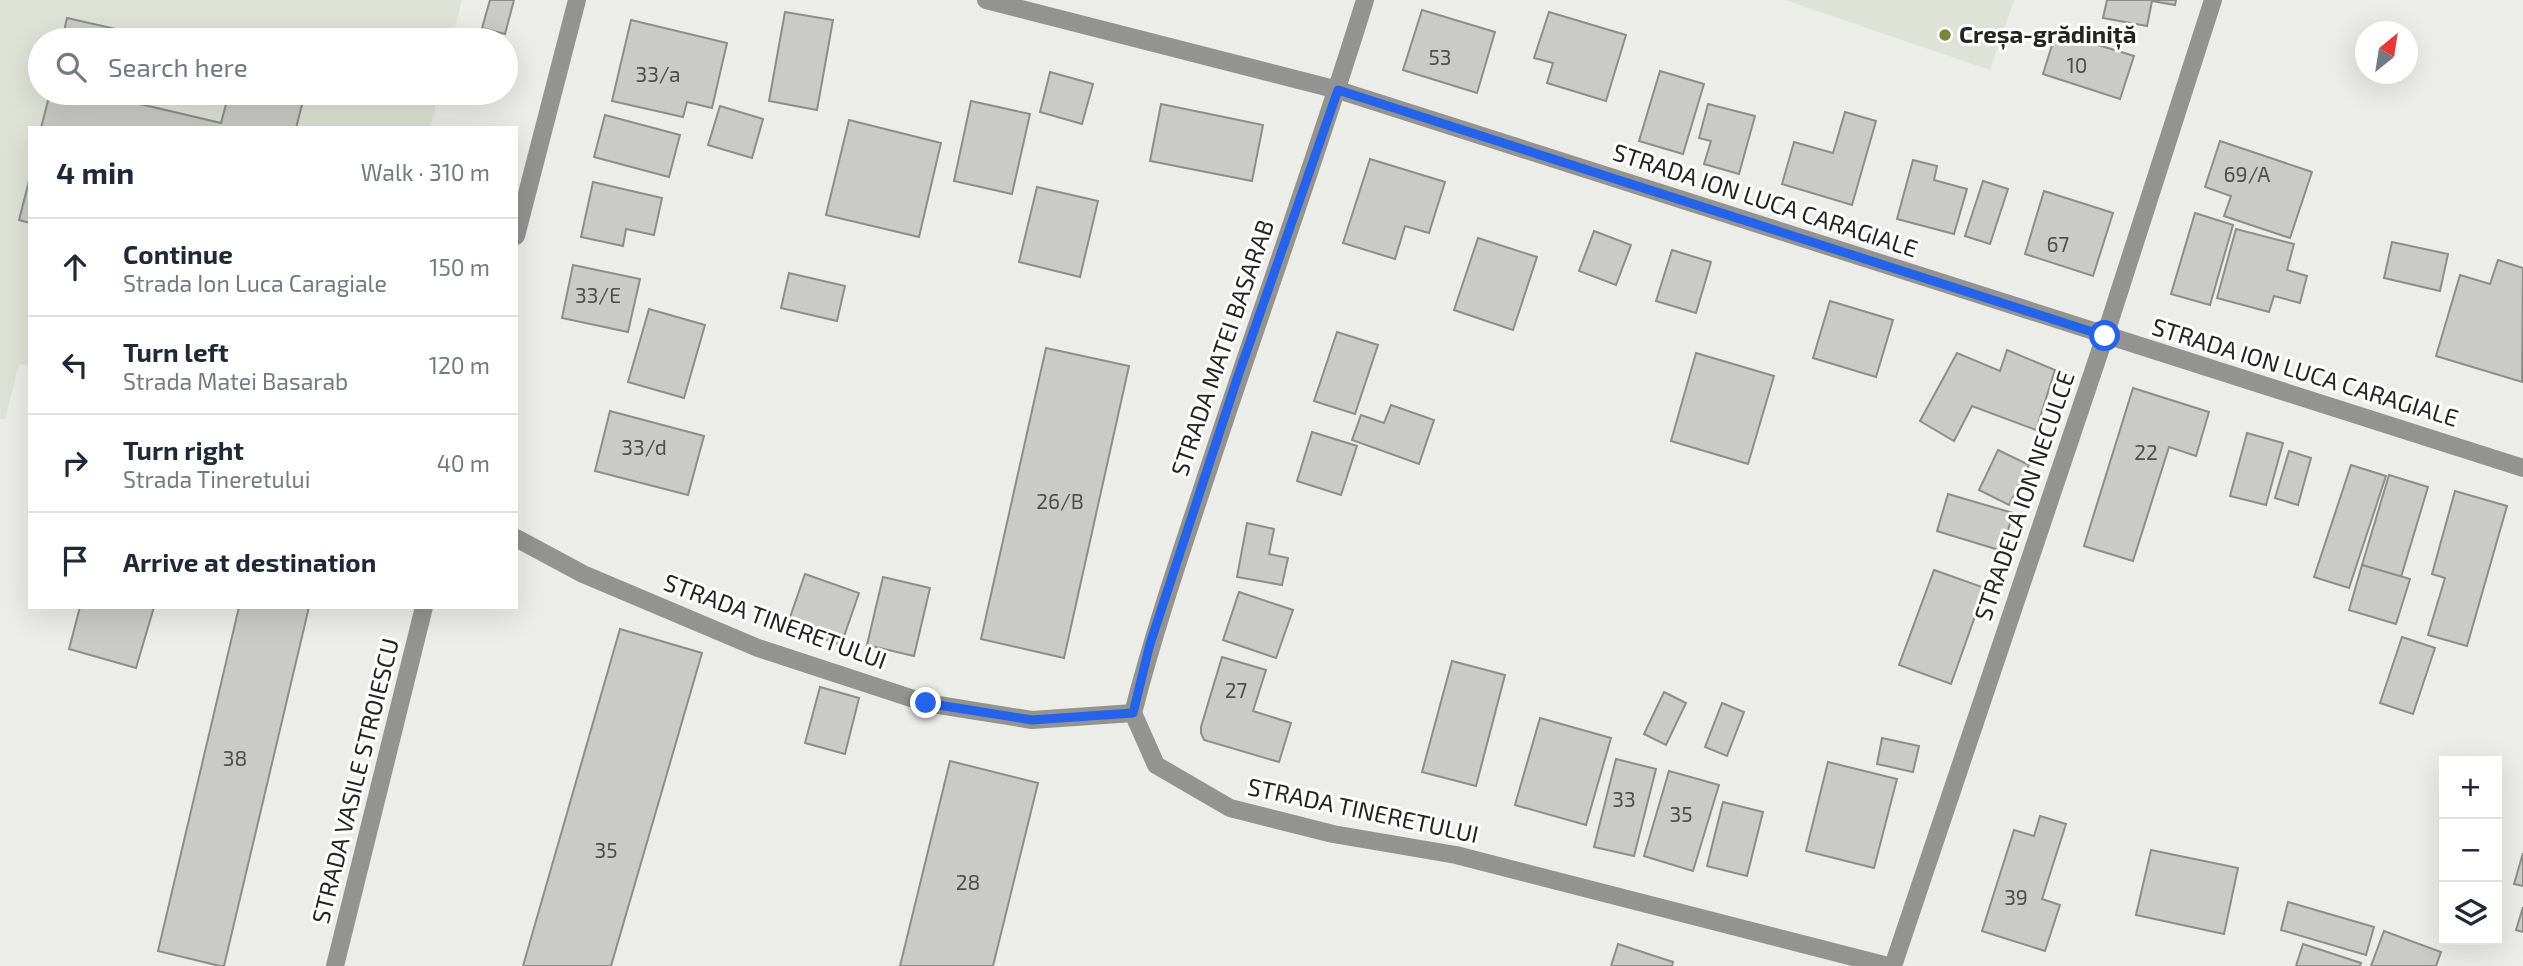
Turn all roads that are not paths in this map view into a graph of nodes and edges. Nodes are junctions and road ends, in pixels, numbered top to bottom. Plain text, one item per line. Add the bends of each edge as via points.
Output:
1 (578, 0) edge
2 (986, 0) edge
3 (1365, 0) edge
4 (2213, 0) edge
5 (1338, 90) junction
6 (518, 228) edge
7 (2105, 336) junction
8 (2523, 468) edge
9 (518, 539) edge
10 (424, 609) edge
11 (1133, 713) junction
12 (335, 966) edge
13 (1888, 966) edge
14 (1894, 966) edge

1 - 6 street
2 - 5 street, STRADA ION LUCA CARAGIALE
3 - 5 street, STRADA MATEI BASARAB
4 - 7 street, STRADELA ION NECULCE
5 - 7 street, STRADA ION LUCA CARAGIALE
5 - 11 street, STRADA MATEI BASARAB via 1150,644
7 - 8 street, STRADA ION LUCA CARAGIALE
7 - 14 street, STRADELA ION NECULCE
9 - 11 street, STRADA TINERETULUI via 583,574 758,648 926,703 1032,720
10 - 12 street, STRADA VASILE STROIESCU
11 - 13 street, STRADA TINERETULUI via 1156,765 1230,808 1333,834 1455,855

